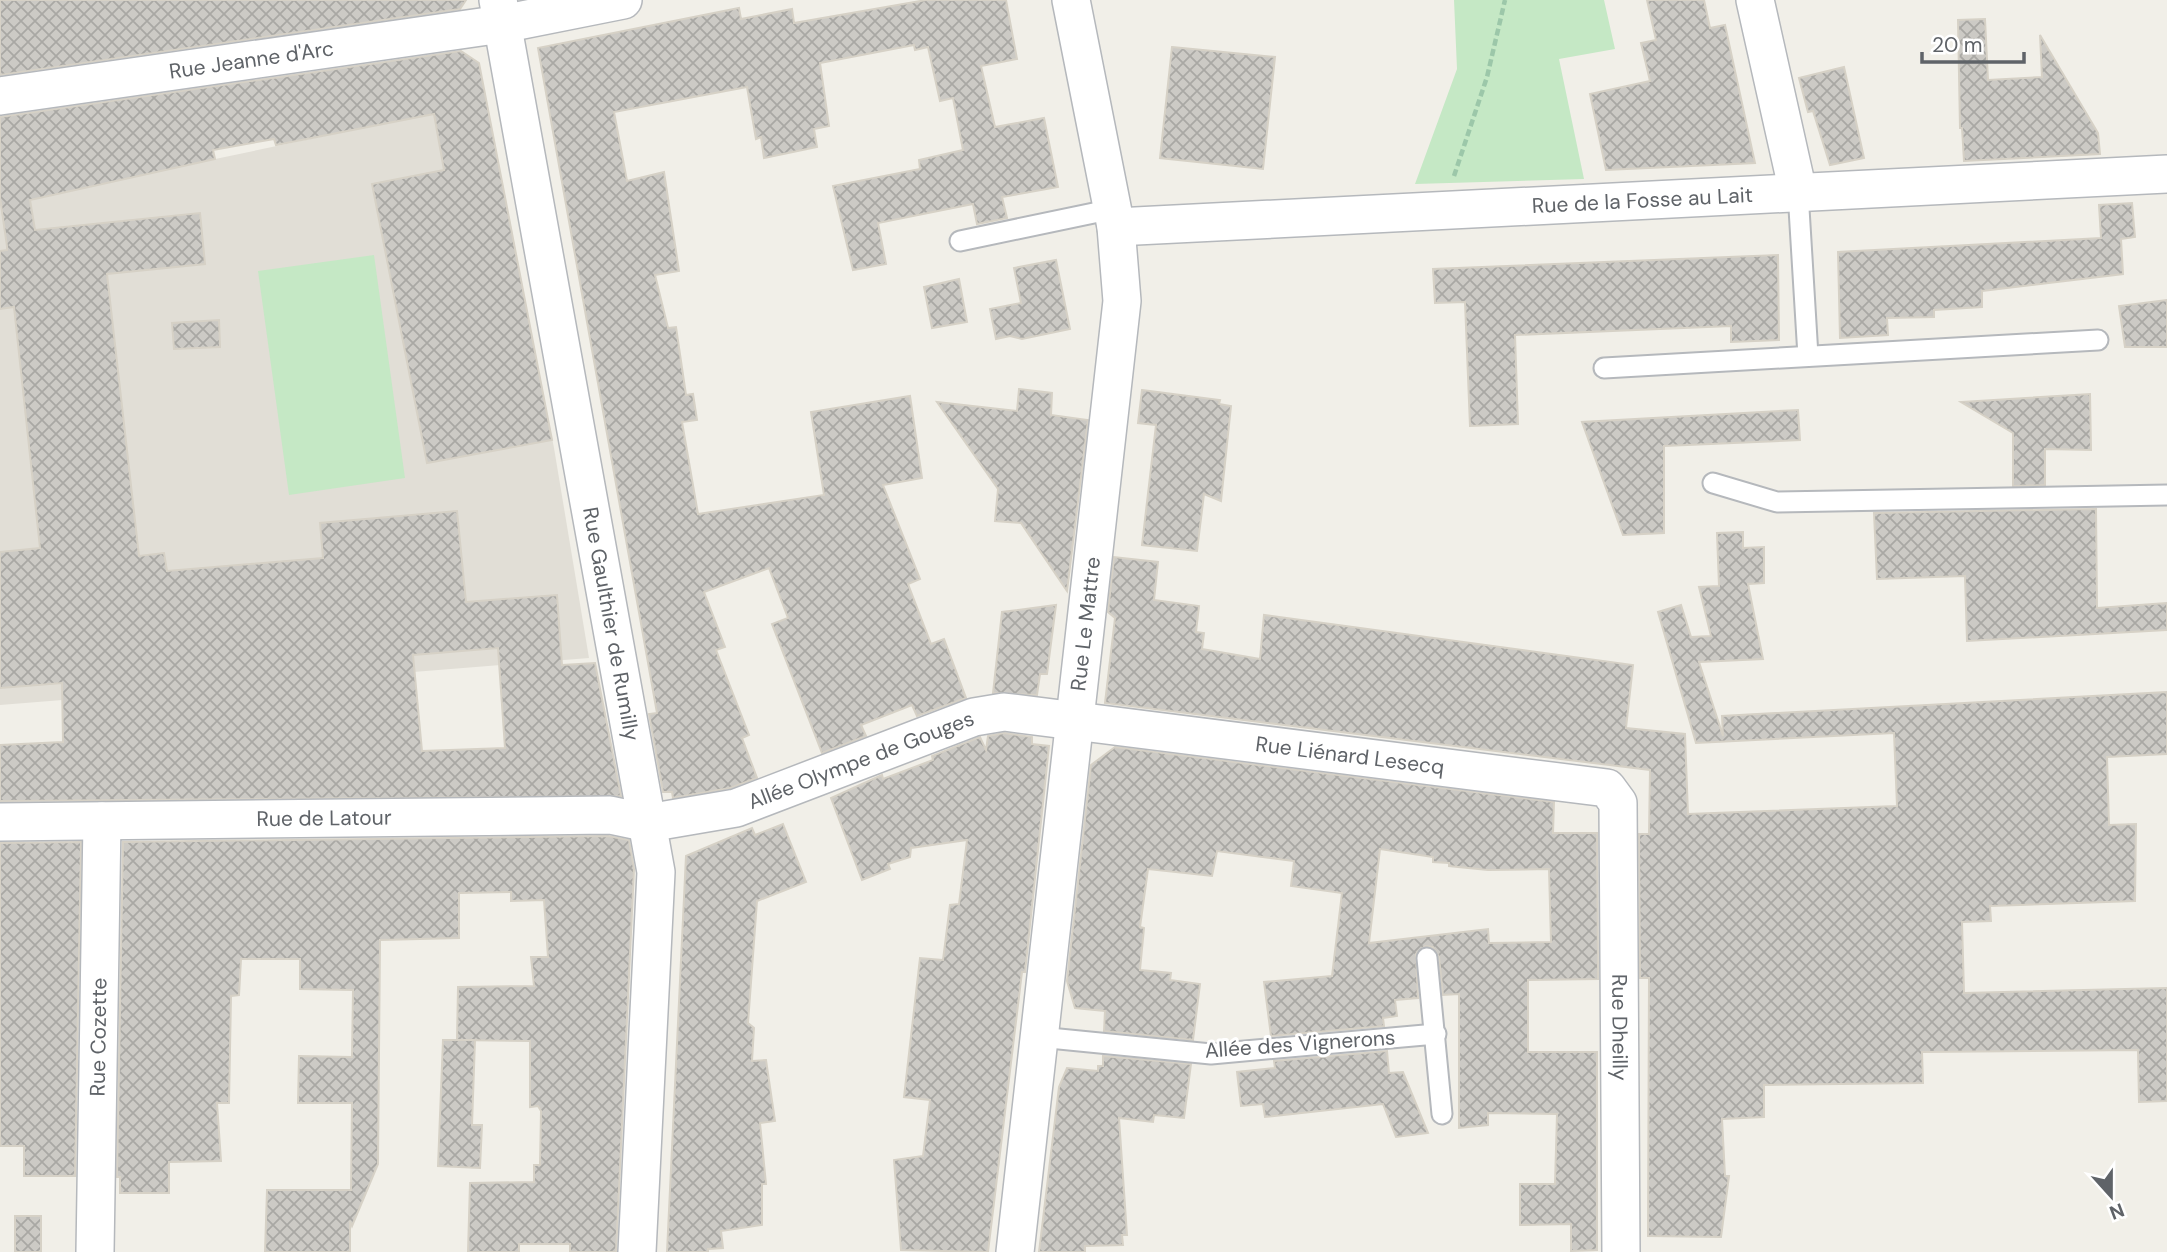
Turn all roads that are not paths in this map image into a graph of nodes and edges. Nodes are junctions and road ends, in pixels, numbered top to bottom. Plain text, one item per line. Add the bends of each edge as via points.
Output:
1 (623, 0) edge
2 (1071, 0) edge
3 (1755, 0) edge
4 (500, 12) edge
5 (0, 96) edge
6 (2167, 174) edge
7 (1798, 192) junction
8 (1115, 218) junction
9 (960, 241) dead end
10 (2098, 340) dead end
11 (1808, 356) junction
12 (1604, 368) dead end
13 (1713, 483) dead end
14 (2167, 495) edge
15 (1075, 722) junction
16 (1618, 803) joint
17 (102, 821) junction
18 (0, 822) edge
19 (648, 823) junction
20 (1427, 958) dead end
21 (1436, 1034) junction
22 (1039, 1037) junction
23 (1442, 1114) dead end
24 (94, 1252) edge
25 (637, 1252) edge
26 (1014, 1252) edge
27 (1621, 1252) edge

1 - 4 street, Rue Jeanne d'Arc
2 - 8 street, Rue Le Mattre
3 - 7 street
4 - 5 street, Rue Jeanne d'Arc
4 - 19 street, Rue Gaulthier de Rumilly
6 - 7 street, Rue de la Fosse au Lait
7 - 8 street, Rue de la Fosse au Lait via 1443,210
7 - 11 lane
8 - 9 lane
8 - 15 street, Rue Le Mattre via 1122,301
10 - 11 lane
11 - 12 lane
13 - 14 lane via 1777,502
15 - 16 street, Rue Liénard Lesecq via 1607,788
15 - 19 street, Allée Olympe de Gouges via 1004,712 974,717 736,808
15 - 22 street, Rue Le Mattre
16 - 27 street, Rue Dheilly
17 - 18 street, Rue de Latour
17 - 19 street, Rue de Latour via 610,816
17 - 24 street, Rue Cozette
19 - 25 street, Rue Gaulthier de Rumilly via 656,872 656,911
20 - 21 lane
21 - 22 lane, Allée des Vignerons via 1211,1054
21 - 23 lane
22 - 26 street, Rue Le Mattre

